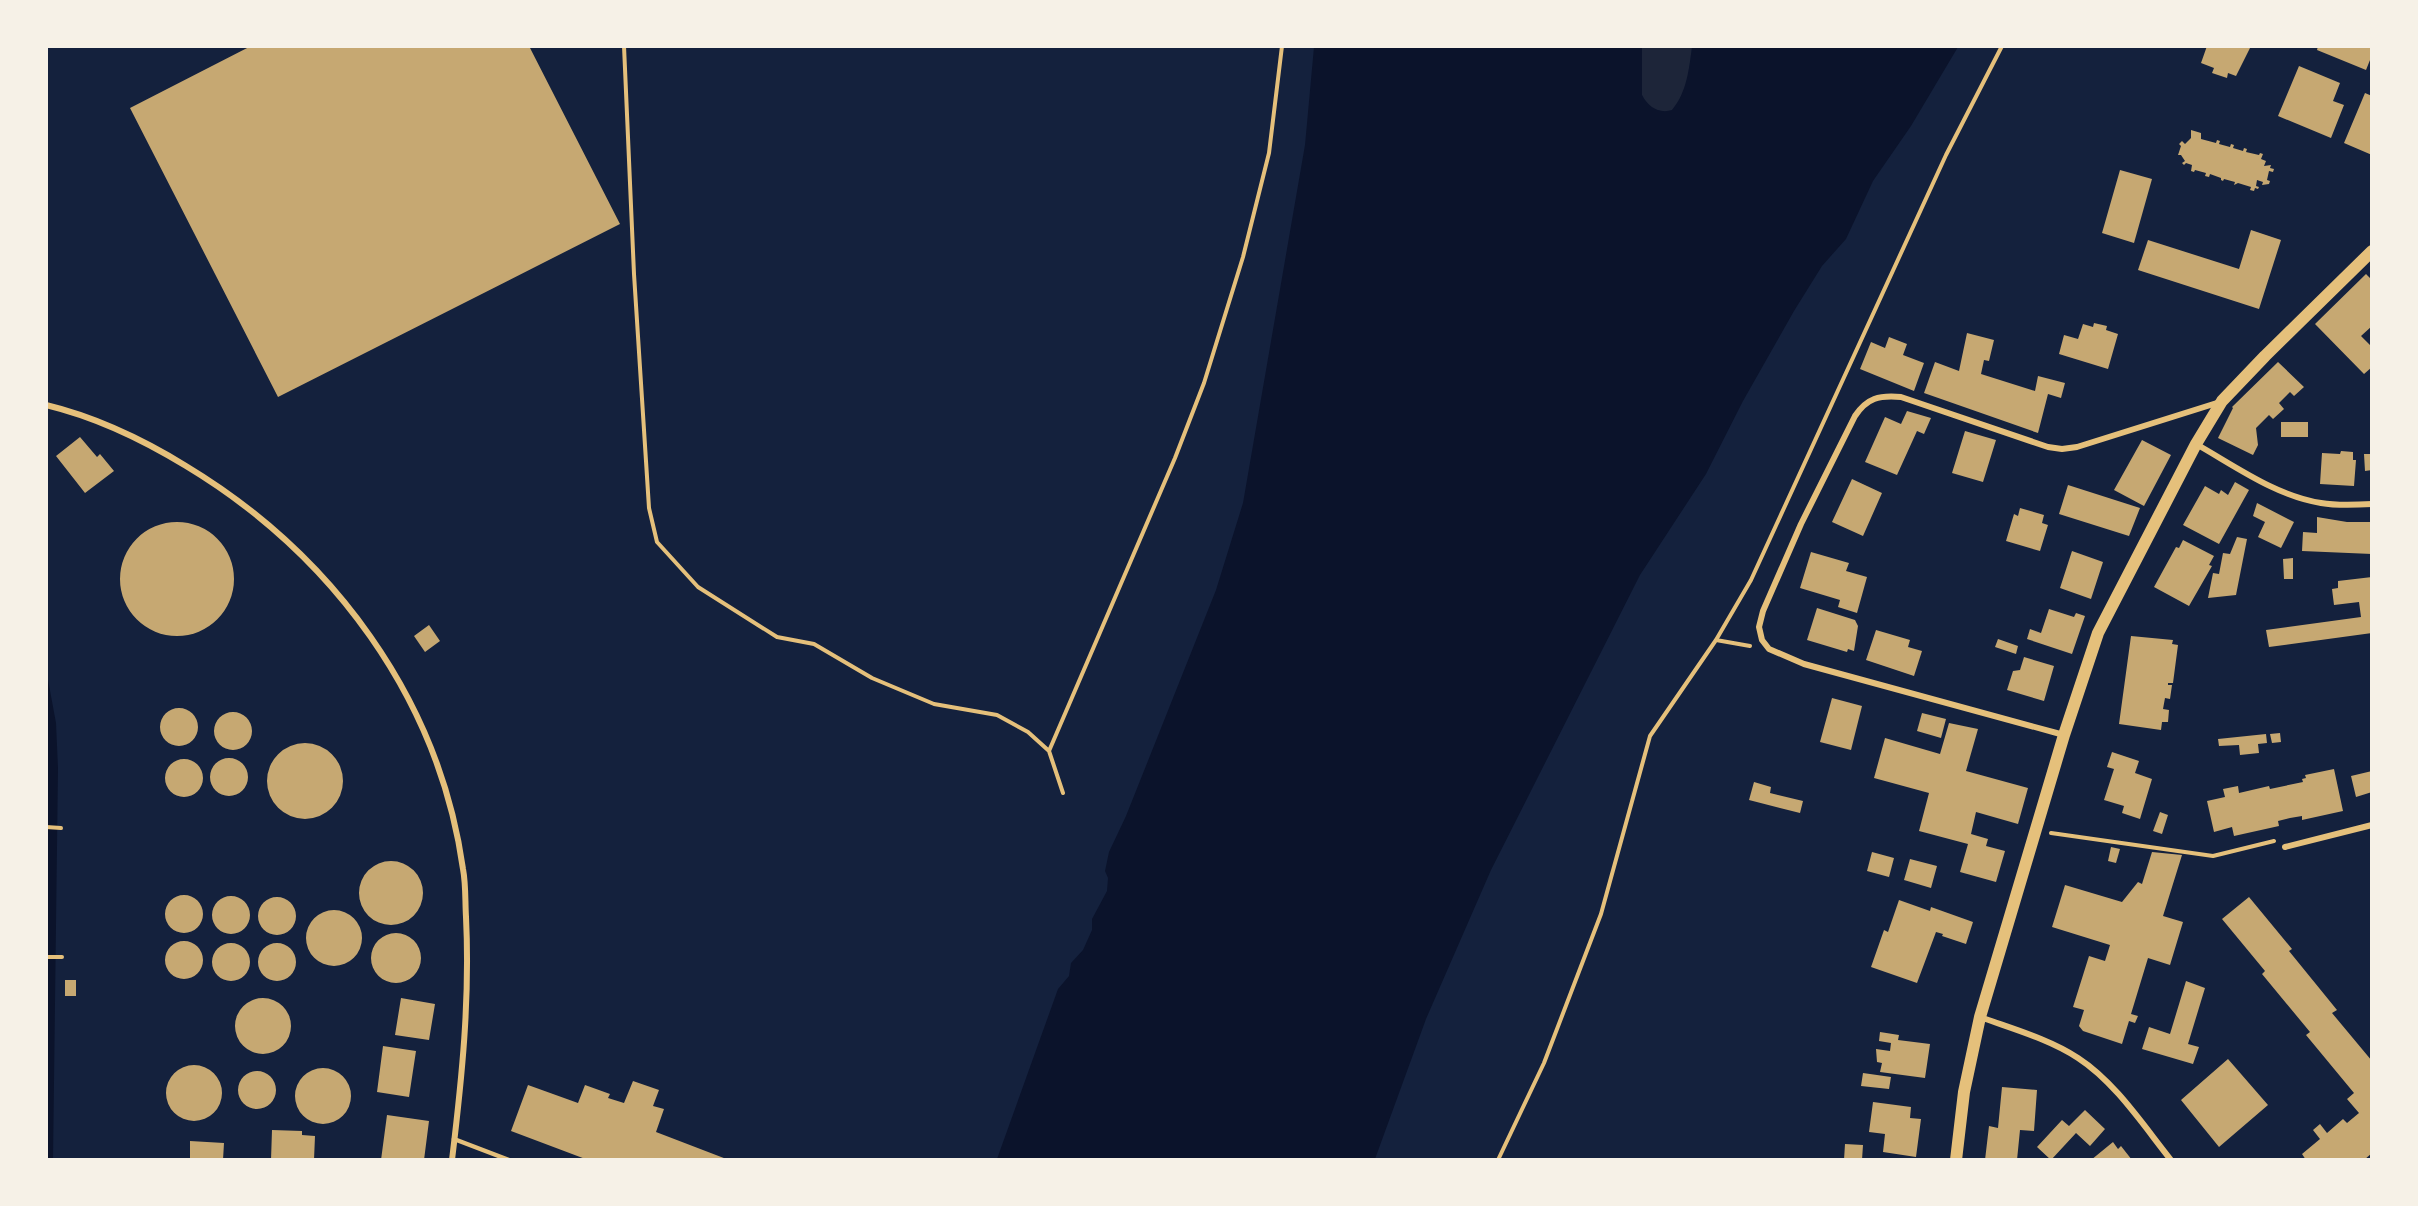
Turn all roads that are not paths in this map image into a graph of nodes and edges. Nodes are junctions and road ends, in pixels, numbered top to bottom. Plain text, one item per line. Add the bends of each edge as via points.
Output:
1 (2370, 255) edge
2 (2222, 401) junction
3 (46, 405) edge
4 (2196, 444) junction
5 (2372, 504) edge
6 (2064, 735) junction
7 (2372, 825) edge
8 (2285, 847) road end
9 (1980, 1017) junction
10 (454, 1139) junction
11 (452, 1160) edge
12 (508, 1160) edge
13 (1956, 1160) edge
14 (2171, 1160) edge

1 - 2 main road
2 - 4 main road
2 - 6 street via 2062,449 1901,397 1882,396 1867,401 1855,416 1800,524 1762,611 1759,627 1769,649 1804,664
3 - 10 street via 101,422 135,438 244,505 327,580 388,663 437,765 464,871 469,968
4 - 5 street via 2300,498 2331,505
4 - 6 main road via 2098,633
6 - 9 main road
7 - 8 street
9 - 13 main road via 1964,1092
9 - 14 street via 2043,1040 2080,1059 2118,1095
10 - 11 street
10 - 12 lane

